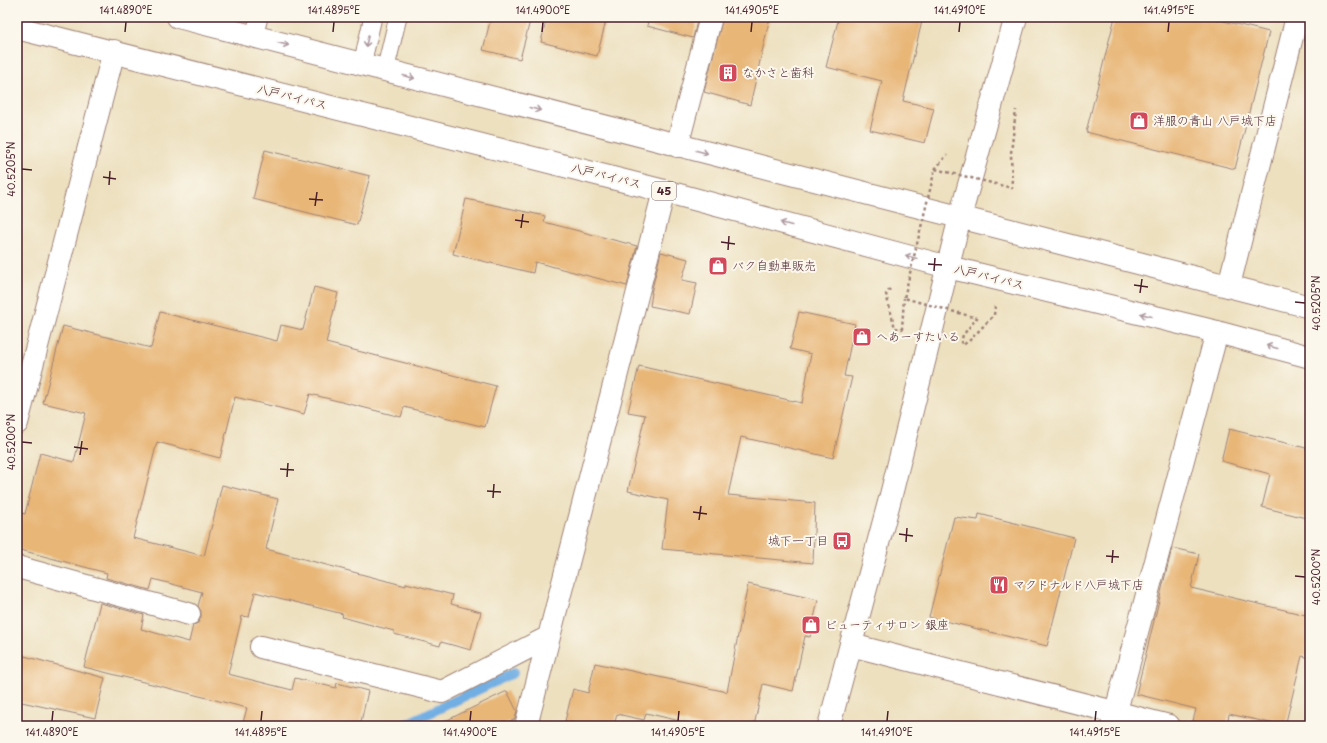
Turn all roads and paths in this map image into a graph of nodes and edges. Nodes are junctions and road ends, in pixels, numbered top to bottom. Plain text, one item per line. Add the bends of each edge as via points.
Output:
1 (178, 17) edge
2 (373, 17) edge
3 (398, 17) edge
4 (711, 17) edge
5 (1016, 17) edge
6 (1296, 20) edge
7 (256, 27) edge
8 (17, 28) edge
9 (114, 51) junction
10 (362, 64) junction
11 (385, 71) junction
12 (1016, 110) dead end
13 (677, 146) junction
14 (664, 191) junction
15 (960, 217) junction
16 (948, 267) junction
17 (1229, 285) junction
18 (890, 289) dead end
19 (904, 298) junction
20 (994, 306) dead end
21 (1310, 307) edge
22 (1217, 332) junction
23 (1310, 358) edge
24 (17, 424) edge
25 (17, 568) edge
26 (189, 614) dead end
27 (549, 637) junction
28 (851, 645) junction
29 (261, 647) dead end
30 (1114, 719) edge
31 (526, 726) edge
32 (830, 726) edge
33 (1169, 726) edge

1 - 7 main road
2 -> 10 lane
3 - 11 lane
4 - 13 main road
5 - 15 main road
6 - 17 main road
7 -> 10 main road
8 - 9 main road, 八戸バイパス / 45
9 - 14 main road, 八戸バイパス / 45
9 - 24 main road
10 - 11 main road
11 -> 13 main road
12 - 19 path, bridge via 1011,153 1012,188 936,170
13 -> 15 main road
16 -> 14 main road, 八戸バイパス / 45
14 - 27 main road
15 - 16 main road
15 - 17 main road
22 -> 16 main road, 八戸バイパス / 45
16 - 28 main road
17 - 21 main road
18 - 19 path via 886,294 895,328 902,329
19 - 20 path, bridge via 977,318 963,335 963,345 994,315
23 -> 22 main road, 八戸バイパス / 45
22 - 30 main road
25 - 26 main road
27 - 29 main road via 442,692
27 - 31 main road
28 - 30 main road
28 - 32 main road
30 - 33 main road

